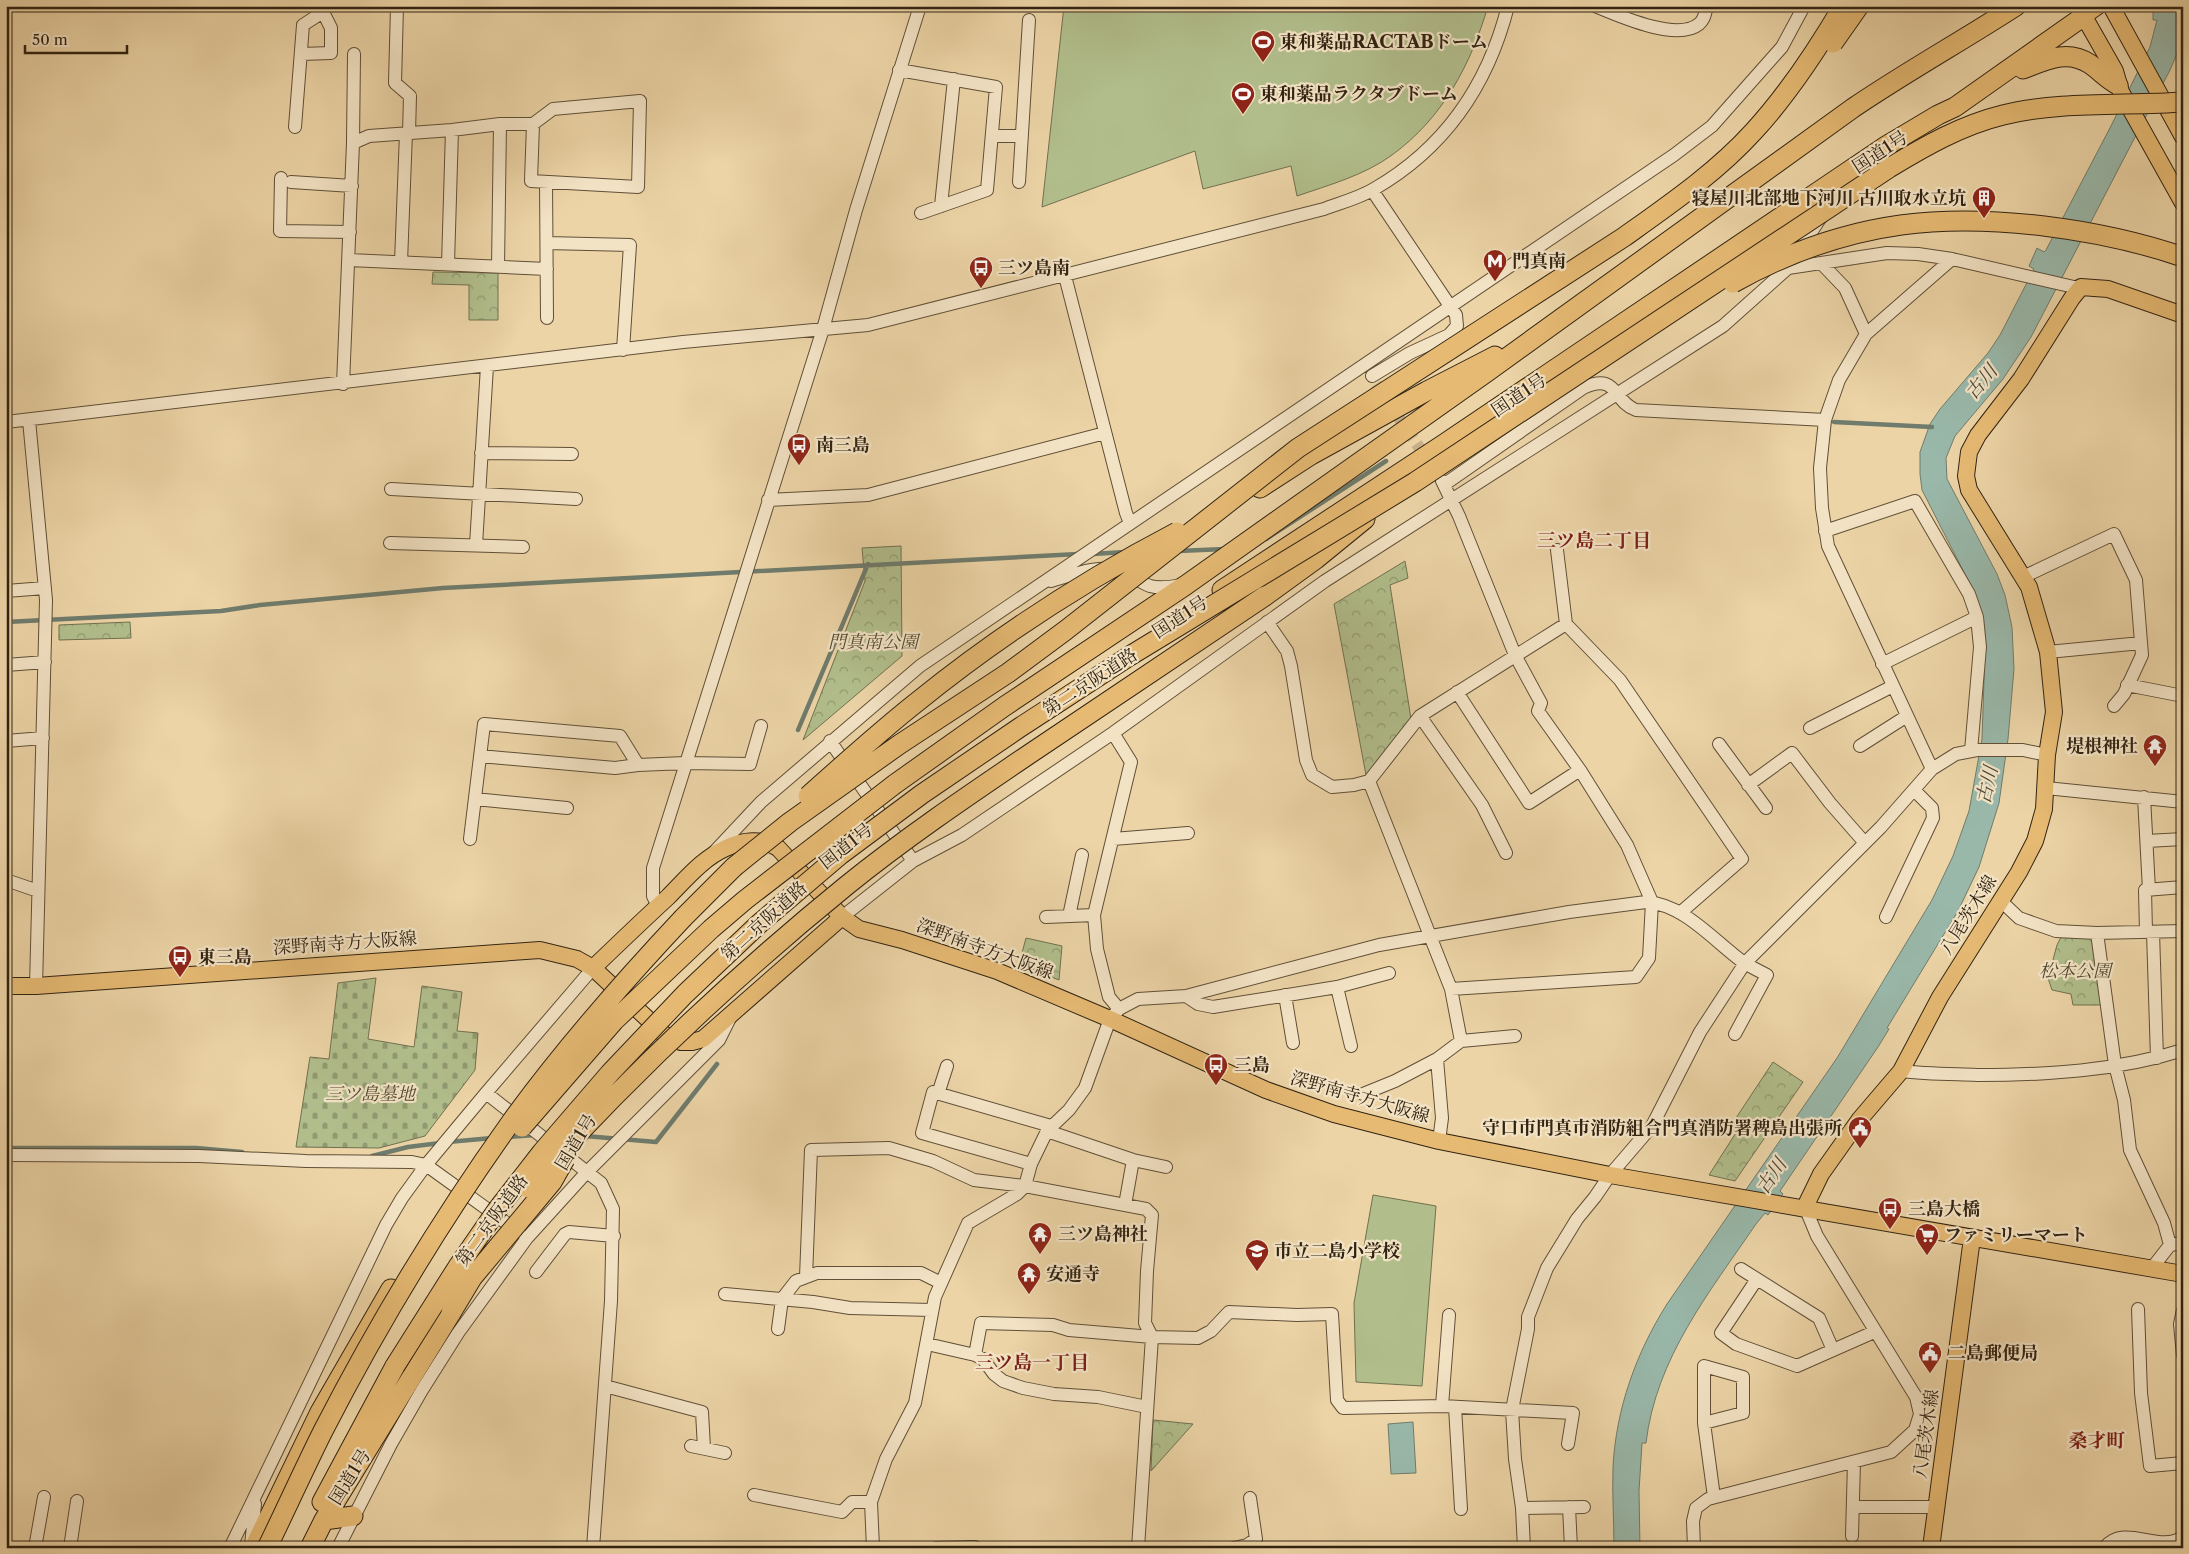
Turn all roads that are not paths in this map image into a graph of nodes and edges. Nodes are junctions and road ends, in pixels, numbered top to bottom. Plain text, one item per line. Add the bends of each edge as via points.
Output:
1 (397, 6) edge
2 (920, 6) edge
3 (1508, 6) edge
4 (1595, 6) edge
5 (1707, 6) edge
6 (1804, 6) edge
7 (1843, 6) edge
8 (1859, 6) edge
9 (1991, 6) edge
10 (2016, 6) edge
11 (2111, 6) edge
12 (323, 9) edge
13 (2087, 10) edge
14 (1029, 20) dead end
15 (1979, 30) junction
16 (300, 54) junction
17 (354, 54) dead end
18 (899, 70) junction
19 (954, 79) junction
20 (1996, 80) junction
21 (2120, 88) junction
22 (2183, 102) edge
23 (500, 124) junction
24 (532, 124) junction
25 (295, 127) dead end
26 (452, 130) junction
27 (1754, 131) junction
28 (407, 133) junction
29 (992, 136) junction
30 (1022, 136) junction
31 (2183, 137) edge
32 (353, 143) junction
33 (1843, 176) junction
34 (546, 182) junction
35 (1019, 182) dead end
36 (352, 186) junction
37 (1372, 190) junction
38 (2183, 203) edge
39 (942, 206) junction
40 (921, 213) dead end
41 (350, 232) junction
42 (547, 243) junction
43 (2183, 257) edge
44 (1952, 259) junction
45 (349, 260) junction
46 (401, 262) junction
47 (448, 264) junction
48 (1822, 264) junction
49 (498, 267) junction
50 (1788, 268) junction
51 (547, 269) junction
52 (1065, 276) junction
53 (2078, 287) junction
54 (1451, 307) junction
55 (2183, 316) edge
56 (547, 318) dead end
57 (822, 329) junction
58 (1866, 334) junction
59 (1533, 340) junction
60 (623, 350) junction
61 (487, 366) junction
62 (1371, 375) junction
63 (344, 384) junction
64 (1562, 384) junction
65 (1619, 393) junction
66 (29, 420) junction
67 (1825, 420) junction
68 (6, 422) edge
69 (1105, 433) junction
70 (1444, 444) junction
71 (481, 453) junction
72 (572, 454) dead end
73 (391, 489) dead end
74 (478, 494) junction
75 (576, 499) dead end
76 (768, 500) junction
77 (1452, 500) junction
78 (1130, 523) junction
79 (1825, 531) junction
80 (390, 542) dead end
81 (476, 545) junction
82 (523, 547) dead end
83 (1557, 550) dead end
84 (2023, 577) junction
85 (1042, 583) junction
86 (1186, 585) junction
87 (45, 588) junction
88 (6, 591) edge
89 (1977, 617) junction
90 (1267, 622) junction
91 (1566, 624) junction
92 (2141, 643) junction
93 (2048, 652) junction
94 (1515, 655) junction
95 (45, 662) junction
96 (1882, 664) junction
97 (6, 665) edge
98 (2127, 685) junction
99 (1892, 686) junction
100 (1457, 692) junction
101 (2183, 696) edge
102 (2114, 706) dead end
103 (1420, 716) junction
104 (1907, 716) junction
105 (761, 726) dead end
106 (1810, 728) dead end
107 (1113, 733) junction
108 (42, 738) junction
109 (6, 740) edge
110 (830, 741) junction
111 (1719, 744) dead end
112 (1860, 746) dead end
113 (1974, 751) junction
114 (2048, 754) junction
115 (480, 756) junction
116 (684, 763) junction
117 (638, 766) junction
118 (1932, 769) junction
119 (1580, 770) junction
120 (1369, 782) junction
121 (1748, 785) junction
122 (2046, 788) junction
123 (1914, 790) junction
124 (900, 792) junction
125 (2144, 797) junction
126 (475, 798) junction
127 (2183, 802) edge
128 (567, 808) dead end
129 (1766, 808) dead end
130 (1188, 833) dead end
131 (2183, 838) edge
132 (470, 839) dead end
133 (1113, 839) junction
134 (2147, 841) junction
135 (1865, 843) junction
136 (1506, 853) dead end
137 (1082, 855) dead end
138 (913, 861) junction
139 (704, 862) junction
140 (734, 867) junction
141 (6, 880) edge
142 (2183, 887) edge
143 (2149, 890) junction
144 (38, 891) junction
145 (2001, 901) junction
146 (1652, 902) junction
147 (658, 906) junction
148 (1680, 913) junction
149 (1094, 915) junction
150 (1069, 916) junction
151 (842, 917) junction
152 (1046, 917) dead end
153 (1886, 917) dead end
154 (2183, 931) edge
155 (2150, 932) junction
156 (2097, 933) junction
157 (1430, 935) junction
158 (1745, 963) junction
159 (593, 968) junction
160 (1389, 973) dead end
161 (6, 986) edge
162 (36, 986) junction
163 (1337, 986) junction
164 (1451, 990) junction
165 (1284, 995) junction
166 (1186, 996) junction
167 (1115, 1014) junction
168 (731, 1016) junction
169 (1735, 1034) dead end
170 (1515, 1036) dead end
171 (1461, 1041) junction
172 (1293, 1043) dead end
173 (1351, 1046) dead end
174 (2183, 1050) edge
175 (2157, 1058) junction
176 (1437, 1059) junction
177 (2115, 1065) junction
178 (947, 1066) dead end
179 (1900, 1071) junction
180 (486, 1092) junction
181 (938, 1094) junction
182 (1362, 1094) dead end
183 (527, 1126) junction
184 (1049, 1128) junction
185 (1439, 1141) junction
186 (6, 1155) edge
187 (567, 1157) junction
188 (1133, 1160) junction
189 (1031, 1164) junction
190 (426, 1165) junction
191 (1166, 1167) dead end
192 (586, 1173) junction
193 (1610, 1175) junction
194 (1025, 1186) junction
195 (465, 1193) junction
196 (1125, 1205) junction
197 (1806, 1207) junction
198 (520, 1233) junction
199 (614, 1236) junction
200 (1972, 1238) junction
201 (2176, 1244) edge
202 (2152, 1268) junction
203 (1741, 1269) dead end
204 (536, 1272) dead end
205 (2183, 1274) edge
206 (806, 1277) junction
207 (1757, 1279) junction
208 (941, 1283) junction
209 (725, 1294) dead end
210 (782, 1299) junction
211 (2138, 1309) dead end
212 (932, 1310) junction
213 (2183, 1310) edge
214 (1449, 1315) dead end
215 (778, 1329) dead end
216 (1874, 1332) junction
217 (1152, 1337) junction
218 (927, 1344) junction
219 (1833, 1350) junction
220 (975, 1355) junction
221 (2183, 1355) edge
222 (395, 1366) junction
223 (605, 1386) junction
224 (1147, 1407) junction
225 (1449, 1407) junction
226 (1512, 1410) junction
227 (1704, 1423) junction
228 (1568, 1444) dead end
229 (691, 1446) dead end
230 (704, 1448) junction
231 (725, 1453) dead end
232 (1854, 1462) junction
233 (2183, 1463) edge
234 (256, 1494) junction
235 (754, 1495) dead end
236 (44, 1497) dead end
237 (1714, 1497) junction
238 (1250, 1498) dead end
239 (77, 1501) dead end
240 (871, 1502) junction
241 (1569, 1507) junction
242 (1584, 1507) dead end
243 (1853, 1507) junction
244 (1936, 1507) junction
245 (1522, 1508) junction
246 (1461, 1509) dead end
247 (353, 1516) junction
248 (324, 1520) junction
249 (1852, 1536) dead end
250 (2175, 1542) edge
251 (975, 1547) edge
252 (35, 1548) edge
253 (70, 1548) edge
254 (230, 1548) edge
255 (252, 1548) edge
256 (267, 1548) edge
257 (299, 1548) edge
258 (310, 1548) edge
259 (338, 1548) edge
260 (593, 1548) edge
261 (873, 1548) edge
262 (936, 1548) edge
263 (1138, 1548) edge
264 (1234, 1548) edge
265 (1524, 1548) edge
266 (1571, 1548) edge
267 (1694, 1548) edge
268 (1931, 1548) edge
269 (2104, 1548) edge

1 - 28 street via 395,83 410,96
2 - 18 street
3 - 37 street via 1480,83 1458,115 1436,142
4 - 5 street via 1670,30 1684,30 1698,25
6 - 54 street via 1782,47 1712,126 1674,156
7 - 27 highway, bridge via 1821,43
8 - 27 highway, bridge via 1793,92
9 - 15 highway via 1981,18
10 - 15 highway, 国道1号
11 - 31 main road
12 - 16 street via 303,25
12 - 16 street via 331,28 331,53
13 - 20 highway, 国道1号
13 - 21 main road
14 - 30 street
15 - 59 highway, 国道1号 via 1859,104
16 - 25 street
17 - 32 street
18 - 19 street
18 - 57 street
19 - 29 street via 996,86
19 - 39 street
20 - 21 highway via 2057,56 2071,56 2082,59
20 - 33 highway, 国道1号 via 1886,146
21 - 38 main road
22 - 64 highway, bridge via 2021,112 1954,131 1889,168
23 - 24 street
23 - 26 street
23 - 49 street
24 - 34 street via 531,181
24 - 34 street via 553,109 640,101 638,187
26 - 28 street
26 - 47 street
27 - 140 highway, bridge via 1713,169 1624,237 1298,448 1066,630 1008,673 842,784
28 - 32 street via 368,136
28 - 46 street
29 - 30 street
29 - 39 street via 987,190
30 - 35 street
32 - 36 street
33 - 50 street
33 - 70 highway, 国道1号
34 - 42 street
36 - 41 street
36 - 41 street via 286,180 280,231
37 - 52 street via 1324,209
37 - 54 street
39 - 40 street
41 - 45 street
42 - 51 street
42 - 60 street via 630,245
43 - 64 highway, bridge via 2118,239 2022,224 1940,222 1866,231 1783,258 1736,281
44 - 48 street via 1888,253
44 - 53 street
44 - 58 street
45 - 46 street
45 - 63 street
46 - 47 street
47 - 49 street
48 - 50 street
48 - 58 street via 1844,288
49 - 51 street
50 - 65 street via 1723,326
51 - 56 street
52 - 57 street via 868,325
52 - 69 street
53 - 55 main road via 2108,289
53 - 84 main road, 八尾茨木線 via 2021,379 1978,435 1969,452 1966,476 1969,490
54 - 62 street
54 - 62 street via 1458,320 1454,332
57 - 60 street
57 - 76 street
58 - 67 street via 1839,380
59 - 86 highway, 国道1号
59 - 140 highway, bridge via 1482,362 1311,455 1260,488 1168,536 980,654 876,735 785,816
60 - 61 street
61 - 63 street
61 - 71 street
62 - 78 street
63 - 66 street
64 - 222 highway, 第二京阪道路, bridge via 1415,482 1018,728 840,855 760,923 685,994 610,1073 497,1210
65 - 67 street via 1627,406 1636,410
65 - 77 street
65 - 77 street via 1606,383 1583,388 1443,483
66 - 68 street
66 - 87 street
67 - 79 street via 1820,468
69 - 76 street via 868,495
69 - 78 street
70 - 124 highway, 国道1号 via 1015,722
70 - 222 highway, bridge via 1361,523 1316,559 946,811 847,885 779,942 681,1031 559,1154 506,1213
71 - 72 street
71 - 74 street
73 - 74 street
74 - 75 street
74 - 81 street
76 - 116 street
77 - 90 street via 1324,581
77 - 94 street
78 - 85 street
79 - 89 street via 1916,501 1969,594
79 - 96 street via 1828,546
80 - 81 street
81 - 82 street
83 - 91 street
84 - 92 street via 2114,534 2136,580
84 - 93 main road, 八尾茨木線 via 2029,587
85 - 86 street via 1107,568 1121,570 1150,586
85 - 110 street via 920,666
86 - 124 highway, 国道1号 via 1005,706
87 - 88 street
87 - 95 street
89 - 96 street
89 - 113 street via 1980,647
90 - 107 street
90 - 120 street via 1287,651 1306,760 1312,775 1332,787
91 - 94 street
91 - 148 street via 1620,680 1742,859
92 - 93 street
92 - 98 street via 2142,655
93 - 114 main road, 八尾茨木線 via 2054,712
94 - 100 street
94 - 119 street via 1541,703 1538,711
95 - 97 street
95 - 108 street
96 - 99 street
98 - 101 street
98 - 102 street
99 - 104 street
99 - 106 street
100 - 103 street
100 - 119 street via 1529,803
103 - 120 street
103 - 136 street via 1482,805
104 - 112 street
104 - 118 street
105 - 116 street via 750,764
107 - 133 street via 1130,762
107 - 138 street via 962,835
108 - 109 street
108 - 144 street
110 - 138 street
110 - 139 street via 761,802
111 - 121 street
113 - 114 street via 2023,750
113 - 118 street via 1956,754
114 - 122 main road, 八尾茨木線
115 - 117 street via 615,768
115 - 117 street via 484,724 620,736
115 - 126 street
116 - 117 street
116 - 147 street via 652,868 653,896
118 - 123 street
119 - 146 street via 1627,845
120 - 157 street
121 - 129 street
121 - 135 street via 1792,753
122 - 125 street
122 - 145 main road, 八尾茨木線 via 2035,841
123 - 135 street
123 - 153 street via 1932,808 1933,818
124 - 183 highway, 国道1号, bridge via 745,900 712,929 614,1021
124 - 187 highway, 国道1号, bridge via 756,917 686,986 620,1068
125 - 127 street
125 - 134 street
126 - 128 street
126 - 132 street
130 - 133 street
131 - 134 street
133 - 149 street
134 - 143 street
135 - 158 street
137 - 150 street
138 - 151 street
139 - 147 main road, 深野南寺方大阪線
139 - 151 main road, 深野南寺方大阪線 via 726,848 744,842 771,843
140 - 256 highway, 第二京阪道路, bridge via 683,918 564,1052 491,1152 426,1249 365,1353
141 - 144 street
142 - 143 street
143 - 155 street via 2145,890
144 - 162 street
145 - 156 street via 2019,918 2056,931
145 - 179 main road, 八尾茨木線 via 1940,997
146 - 148 street
146 - 157 street
146 - 164 street via 1649,958 1636,977
147 - 159 main road, 深野南寺方大阪線
148 - 158 street
149 - 150 street
149 - 167 street via 1098,949
150 - 152 street
151 - 167 main road, 深野南寺方大阪線 via 859,929 997,971
151 - 168 main road, 深野南寺方大阪線
154 - 155 street
155 - 156 street
155 - 175 street
156 - 177 street
157 - 164 street
157 - 166 street via 1379,945
158 - 169 street via 1767,975
158 - 193 street via 1700,1032 1652,1126
159 - 162 main road, 深野南寺方大阪線 via 577,959 540,950
159 - 168 main road, 深野南寺方大阪線 via 674,1040 692,1042 703,1039
159 - 180 street
160 - 163 street
161 - 162 main road, 深野南寺方大阪線
163 - 165 street
163 - 173 street
164 - 171 street
165 - 166 street via 1213,1007 1198,1004
165 - 172 street
166 - 167 street via 1138,1000
167 - 184 street via 1085,1088 1069,1110
167 - 185 main road, 深野南寺方大阪線 via 1266,1090 1363,1123
168 - 192 street via 719,1040
170 - 171 street
171 - 176 street
174 - 175 street
175 - 177 street
176 - 182 street
176 - 185 street via 1442,1118
177 - 179 street via 2034,1075
177 - 201 street via 2124,1100 2130,1150
178 - 181 street
179 - 197 main road, 八尾茨木線 via 1821,1174
180 - 183 street
180 - 190 street
181 - 184 street
181 - 189 street via 933,1092 922,1134
183 - 187 street
183 - 195 highway, 国道1号, bridge
184 - 188 street
184 - 189 street
185 - 193 main road, 深野南寺方大阪線
186 - 190 street via 199,1156
187 - 192 street
187 - 198 highway, 国道1号, bridge
188 - 191 street
188 - 196 street
189 - 194 street
190 - 195 street
190 - 234 street via 386,1225
192 - 198 street
192 - 199 street via 601,1183 609,1198 613,1209
193 - 197 main road, 深野南寺方大阪線
193 - 226 street via 1577,1219 1547,1268 1528,1317
194 - 196 street
194 - 206 street via 974,1180 933,1160 889,1148 811,1150
194 - 208 street via 1018,1194 968,1223
195 - 198 street
195 - 255 highway, 国道1号, bridge via 391,1289 320,1412
196 - 217 street via 1146,1209 1152,1215 1145,1323
197 - 200 main road
197 - 216 street via 1817,1236
198 - 247 street via 422,1390
198 - 248 highway, 国道1号, bridge via 472,1278
199 - 204 street via 569,1232
199 - 223 street
200 - 202 main road
200 - 244 main road, 八尾茨木線
201 - 202 street
202 - 205 main road
203 - 207 street
206 - 208 street via 817,1273 921,1273
206 - 210 street via 796,1281
207 - 219 street via 1819,1318
207 - 219 street via 1722,1333 1736,1344 1797,1366
208 - 212 street
209 - 210 street
210 - 212 street via 850,1308
210 - 215 street
211 - 233 street via 2141,1393 2150,1466
212 - 218 street
213 - 221 street via 2180,1324
214 - 225 street
216 - 219 street
216 - 232 street via 1916,1397 1920,1414 1915,1430 1891,1452
217 - 220 street via 1069,1330 1053,1325 981,1323
217 - 224 street
217 - 225 street via 1198,1338 1211,1331 1229,1312 1332,1314 1337,1400 1343,1408
218 - 220 street
218 - 240 street via 915,1403 886,1459
220 - 224 street via 983,1359 1003,1381 1022,1388 1098,1397
222 - 257 highway, 第二京阪道路
223 - 230 street via 702,1412
223 - 260 street
224 - 263 street
225 - 226 street
225 - 246 street
226 - 228 street via 1573,1413
226 - 245 street via 1514,1459
227 - 227 street via 1743,1413 1743,1377 1704,1366
227 - 237 street
229 - 230 street
230 - 231 street
232 - 237 street
232 - 243 street
234 - 254 street
234 - 255 street
235 - 240 street via 842,1512 852,1502
236 - 252 street
237 - 267 street via 1696,1508
238 - 264 street via 1256,1540
239 - 253 street
240 - 261 street
241 - 242 street
241 - 245 street
241 - 266 street
243 - 244 street
243 - 249 street
244 - 268 main road, 八尾茨木線
245 - 265 street
247 - 248 highway
247 - 259 street
248 - 258 highway, 国道1号
250 - 269 street via 2168,1544 2121,1536 2108,1542
251 - 262 street

